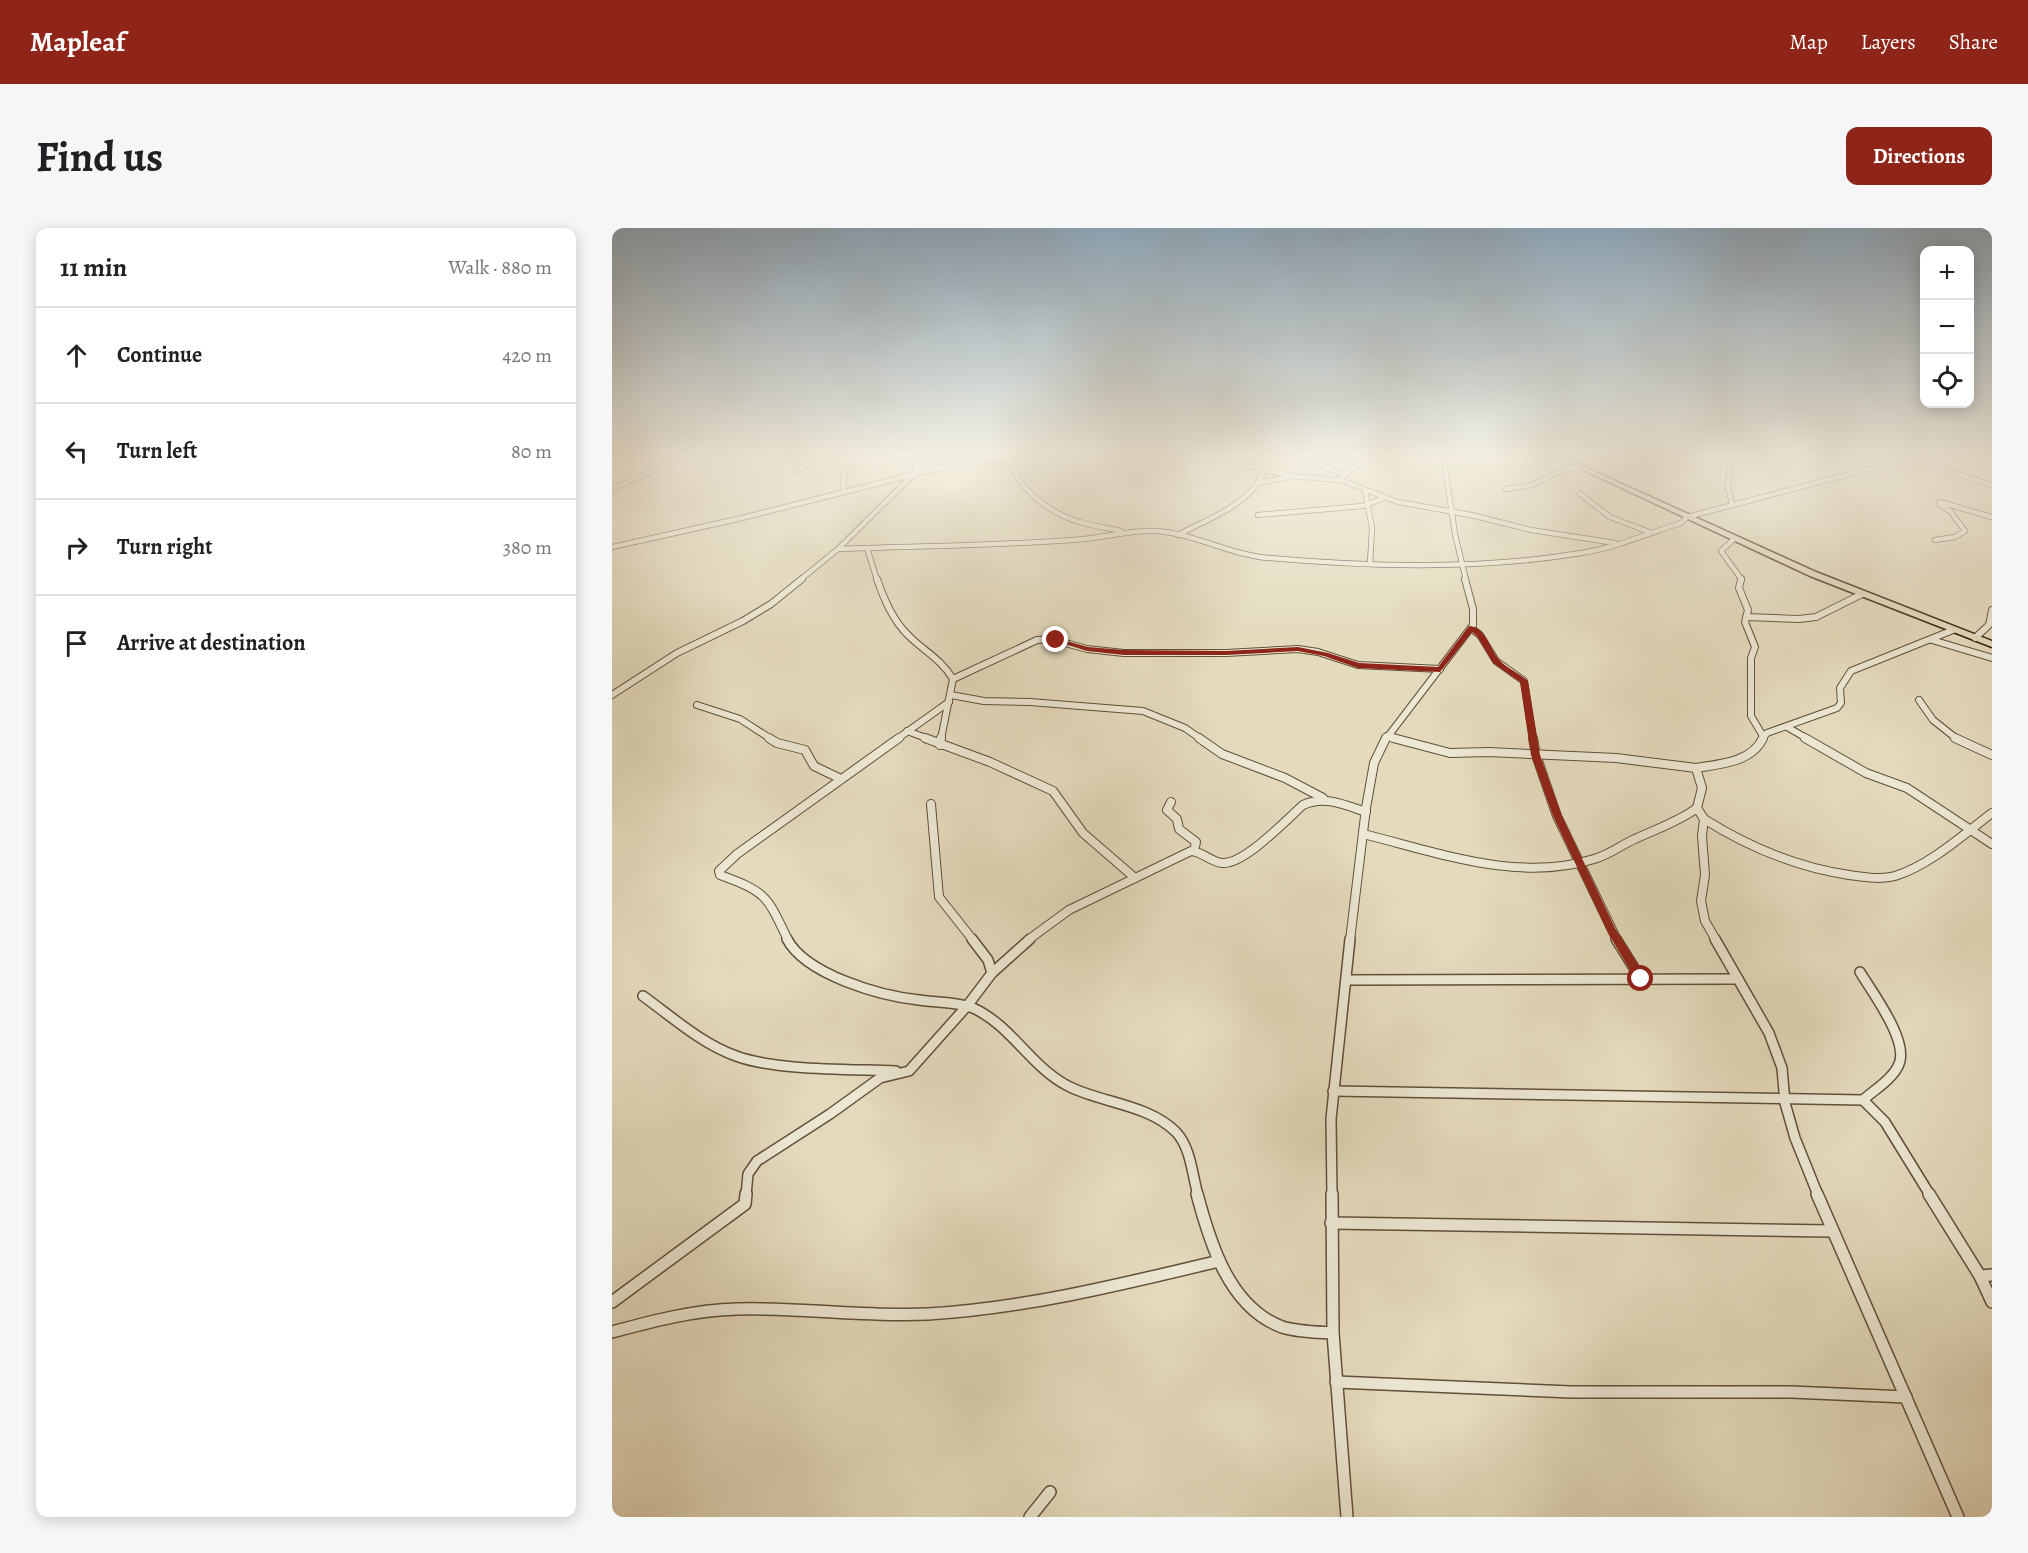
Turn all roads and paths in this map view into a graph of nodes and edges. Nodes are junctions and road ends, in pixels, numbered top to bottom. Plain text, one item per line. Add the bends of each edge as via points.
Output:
1 (750, 514) edge
2 (873, 514) edge
3 (1064, 514) edge
4 (1217, 514) edge
5 (1267, 514) edge
6 (1370, 514) edge
7 (1450, 514) edge
8 (1460, 514) edge
9 (1606, 514) edge
10 (1681, 514) edge
11 (1697, 514) edge
12 (1952, 514) edge
13 (1258, 515) dead end
14 (1687, 517) junction
15 (1128, 532) junction
16 (1649, 532) junction
17 (1175, 534) junction
18 (1734, 539) junction
19 (1935, 540) dead end
20 (1617, 544) junction
21 (612, 547) edge
22 (867, 548) junction
23 (838, 549) junction
24 (1370, 564) junction
25 (1461, 564) junction
26 (1862, 594) junction
27 (1992, 610) edge
28 (1746, 617) junction
29 (1471, 628) junction
30 (1953, 630) junction
31 (1975, 638) junction
32 (1932, 640) junction
33 (1992, 644) edge
34 (1992, 658) edge
35 (1440, 669) junction
36 (953, 679) junction
37 (612, 695) edge
38 (950, 699) junction
39 (1919, 700) dead end
40 (697, 705) dead end
41 (1786, 727) junction
42 (907, 731) junction
43 (1387, 736) junction
44 (1763, 736) junction
45 (940, 745) junction
46 (1536, 755) junction
47 (1992, 755) edge
48 (1695, 768) junction
49 (841, 779) junction
50 (1328, 801) junction
51 (1171, 802) dead end
52 (931, 804) dead end
53 (1697, 808) junction
54 (1366, 812) junction
55 (1992, 813) edge
56 (1704, 819) junction
57 (1969, 830) junction
58 (1363, 834) junction
59 (1992, 844) edge
60 (1194, 851) junction
61 (1580, 863) junction
62 (1135, 878) junction
63 (1860, 972) dead end
64 (992, 973) junction
65 (1641, 979) junction
66 (1738, 979) junction
67 (1346, 980) junction
68 (643, 996) dead end
69 (967, 1006) junction
70 (909, 1071) junction
71 (1333, 1091) junction
72 (1784, 1097) junction
73 (1863, 1100) junction
74 (1331, 1223) junction
75 (1832, 1231) junction
76 (1219, 1261) junction
77 (1986, 1275) edge
78 (612, 1302) edge
79 (1992, 1302) edge
80 (612, 1332) edge
81 (1333, 1333) junction
82 (1336, 1382) junction
83 (1906, 1397) junction
84 (1050, 1492) dead end
85 (1030, 1517) edge
86 (1347, 1517) edge
87 (1958, 1517) edge

1 - 21 street
2 - 23 street
3 - 15 street via 1088,525
4 - 17 street
5 - 13 street
6 - 24 street
7 - 25 street
8 - 20 street
9 - 16 street
10 - 14 highway
11 - 14 street
12 - 19 street via 1965,531 1953,538
14 - 16 street via 1680,523
14 - 18 highway
15 - 17 street
15 - 22 street via 1084,539
16 - 20 street
17 - 24 street via 1256,557
18 - 26 highway
18 - 28 street via 1721,551 1741,576 1739,588 1748,608
20 - 25 street via 1546,560
22 - 23 street
22 - 36 street via 895,618 911,639 944,665
23 - 37 street via 757,613 677,653
24 - 25 street
25 - 29 street via 1473,612
26 - 28 street via 1813,618
26 - 30 highway
27 - 31 street via 1989,625
28 - 44 street via 1755,647 1751,658 1751,716
29 - 35 street
29 - 46 street via 1480,635 1496,662 1524,681
30 - 31 highway
30 - 32 street
31 - 33 highway
32 - 34 street
32 - 41 street via 1851,671 1840,688 1842,703 1838,708
35 - 36 street via 1358,665 1298,649 1124,652 1087,649 1046,639
35 - 43 street
36 - 38 street
38 - 42 street
38 - 45 street
38 - 50 street via 1143,711 1185,728 1222,754 1285,778
39 - 47 street via 1936,725
40 - 49 street via 740,719 777,743 805,750 814,766
41 - 44 street
41 - 57 street via 1866,773 1907,788
42 - 45 street
42 - 49 street
43 - 46 street via 1449,753
43 - 54 street via 1374,763
44 - 48 street via 1758,749 1750,755
45 - 62 street via 990,762 1057,794 1085,836
46 - 48 street via 1634,759
46 - 61 street via 1557,816
48 - 53 street via 1702,788
49 - 69 street via 737,854 718,871 720,875 761,893 776,913 787,943 807,963 907,999
50 - 54 street
50 - 60 street via 1315,800 1303,805 1251,850 1230,862 1218,862
51 - 60 street via 1167,810 1177,819 1179,829 1196,842
52 - 64 street via 939,897 988,960
53 - 56 street
53 - 61 street via 1677,822
54 - 58 street
55 - 57 street
56 - 57 street via 1739,842 1789,863 1879,878 1902,873
56 - 66 street via 1702,912 1710,934
57 - 59 street
58 - 61 street via 1504,865 1541,868
58 - 67 street
60 - 62 street
61 - 65 street via 1611,930
62 - 64 street via 1069,910
63 - 73 street via 1902,1054 1900,1063
64 - 69 street
65 - 66 street
65 - 67 street
66 - 72 street via 1774,1046 1782,1068
67 - 71 street
68 - 70 street via 715,1047 737,1057 780,1065
69 - 70 street
69 - 76 street via 992,1021 1033,1061 1065,1085 1089,1097 1153,1117 1176,1131 1189,1155
70 - 78 street via 880,1078 757,1161 748,1174 745,1204
71 - 72 street
71 - 74 street
72 - 73 street
72 - 75 street via 1790,1125
73 - 77 street via 1885,1122
74 - 75 street
74 - 81 street
75 - 83 street
76 - 80 street via 1100,1290 966,1311 887,1316 736,1309 698,1312
76 - 81 street via 1241,1298 1259,1316 1302,1332
77 - 79 street
81 - 82 street
82 - 83 street via 1571,1392 1791,1392
82 - 86 street
83 - 87 street
84 - 85 street

